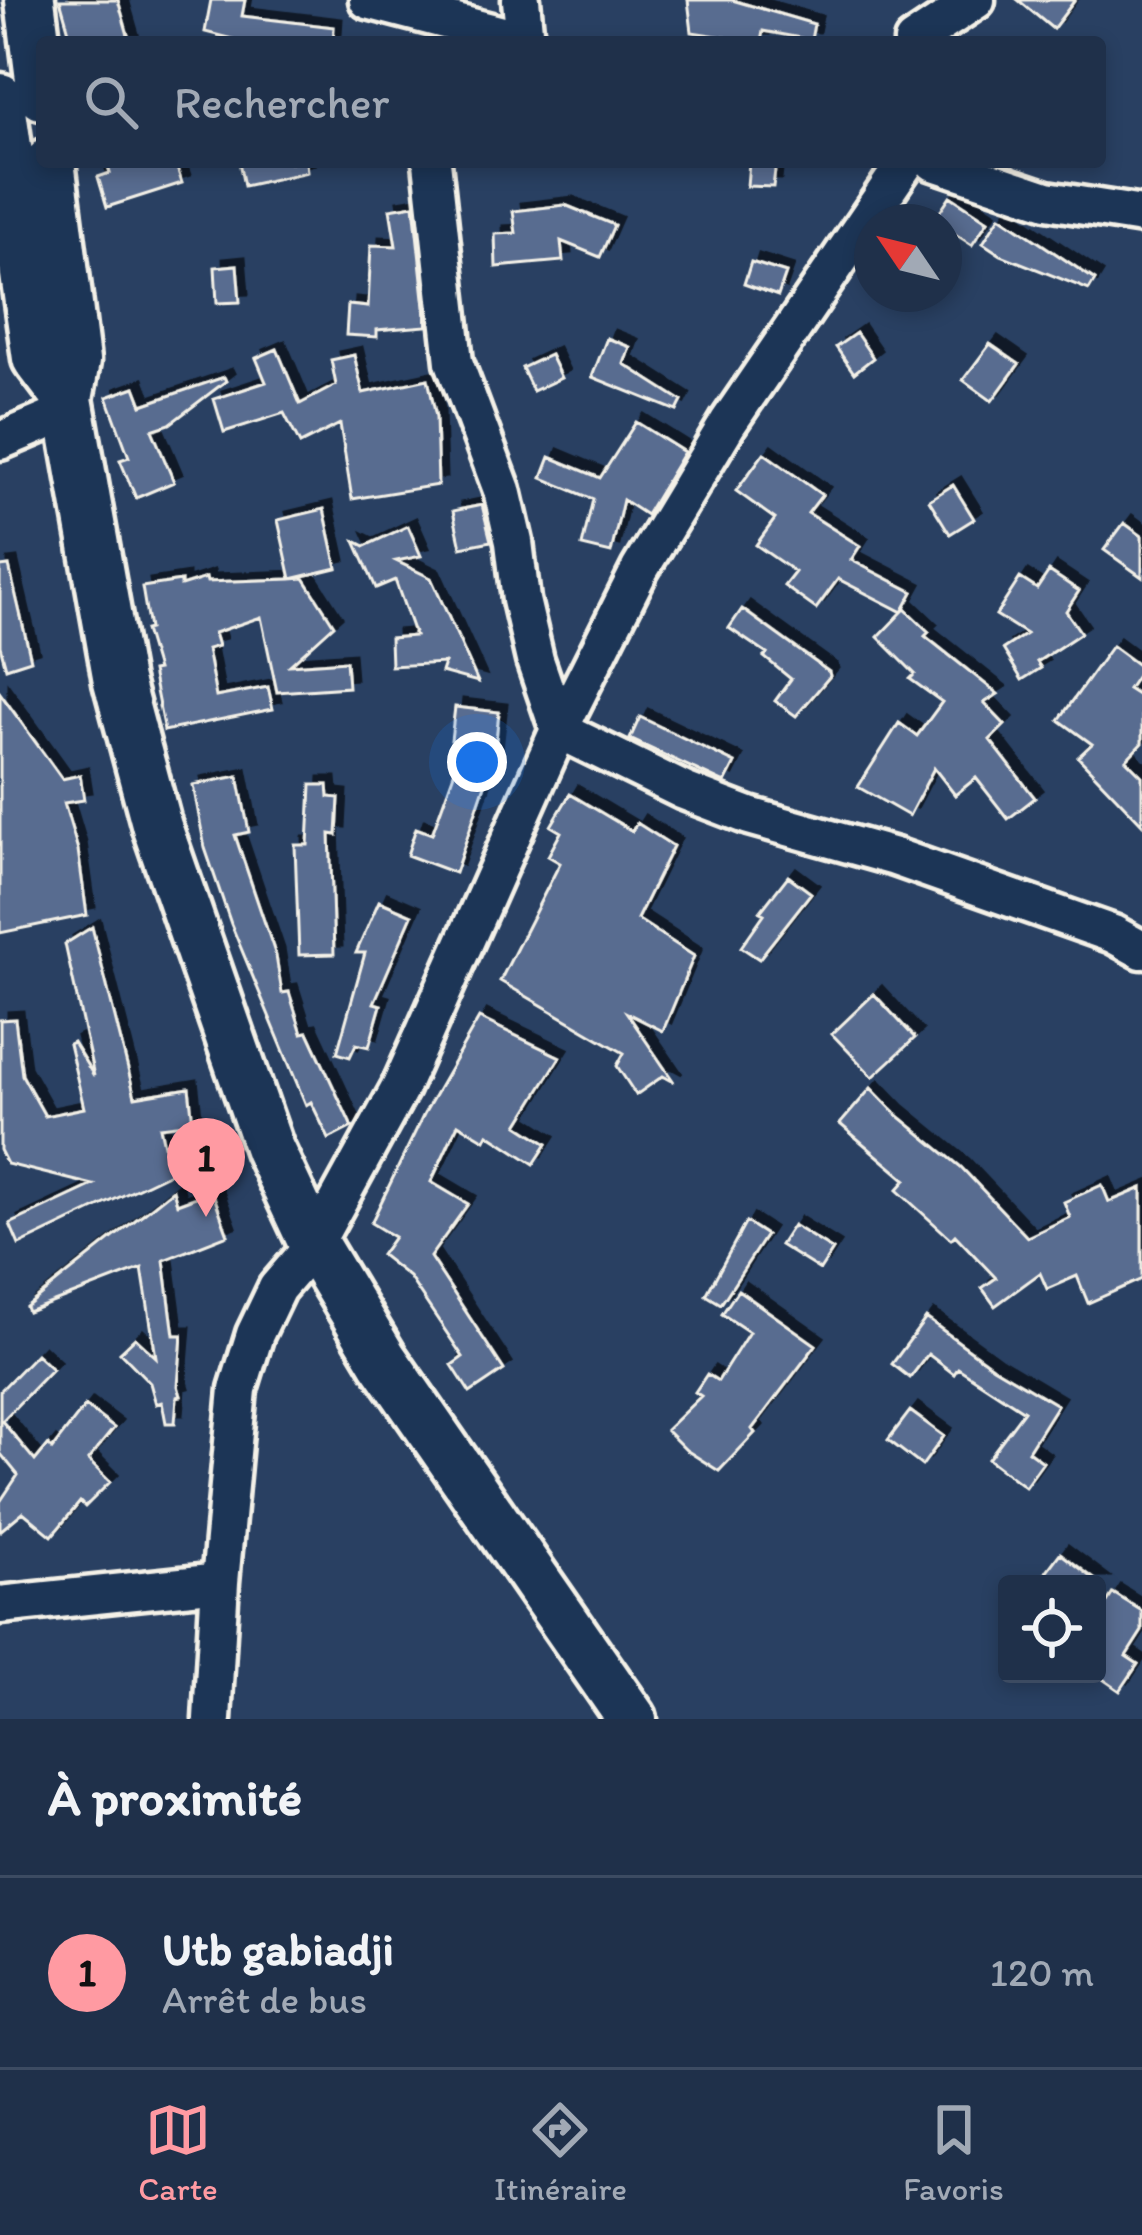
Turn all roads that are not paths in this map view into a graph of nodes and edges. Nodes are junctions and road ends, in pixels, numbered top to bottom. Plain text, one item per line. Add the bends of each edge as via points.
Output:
1 (30, 0) edge
2 (368, 0) edge
3 (521, 0) edge
4 (980, 0) edge
5 (418, 29) edge
6 (477, 36) edge
7 (526, 36) edge
8 (923, 36) edge
9 (967, 36) edge
10 (36, 48) edge
11 (0, 98) edge
12 (51, 168) edge
13 (433, 168) edge
14 (902, 168) edge
15 (952, 168) edge
16 (1142, 215) edge
17 (69, 405) junction
18 (0, 442) edge
19 (559, 730) junction
20 (1142, 950) edge
21 (314, 1245) junction
22 (220, 1582) junction
23 (0, 1605) edge
24 (212, 1719) edge
25 (632, 1719) edge

1 - 10 main road
2 - 5 street
3 - 7 street
4 - 8 street
4 - 9 street
5 - 6 street
11 - 17 main road via 37,358
12 - 17 main road via 75,361
13 - 19 street via 454,362 502,490 521,600
14 - 19 street via 728,423 640,568
15 - 16 street via 1047,200
17 - 18 street
17 - 21 main road via 118,681 157,827 269,1149
19 - 20 street via 727,808 917,865
19 - 21 street via 400,1088
21 - 22 street via 277,1288 238,1388
21 - 25 main road via 383,1360
22 - 23 street
22 - 24 street

